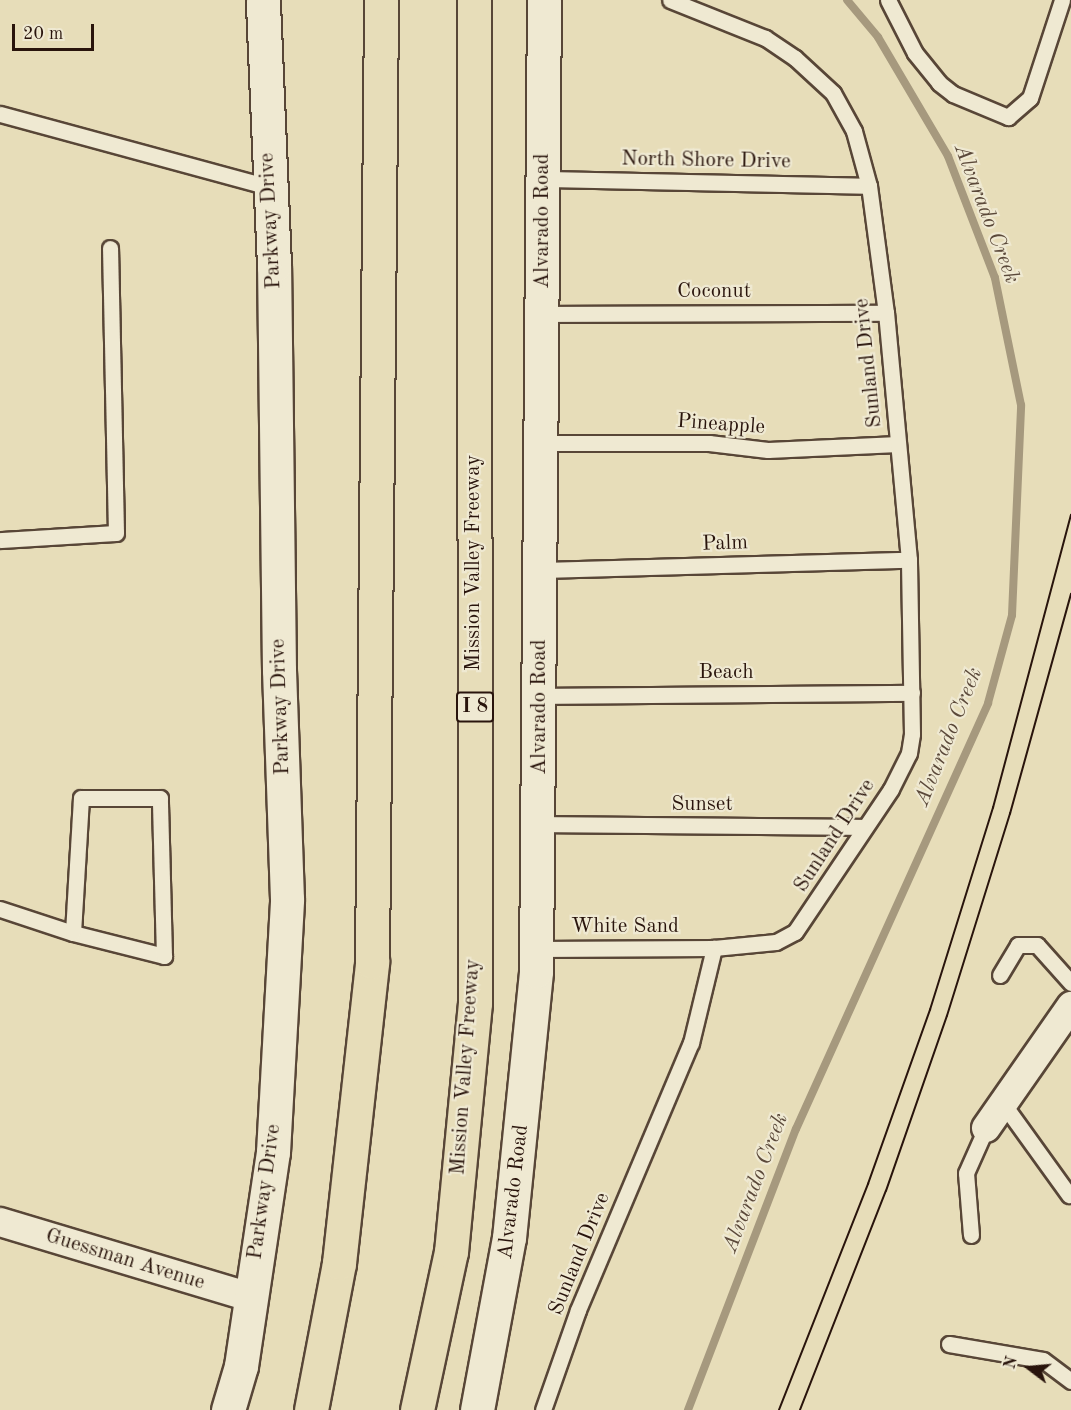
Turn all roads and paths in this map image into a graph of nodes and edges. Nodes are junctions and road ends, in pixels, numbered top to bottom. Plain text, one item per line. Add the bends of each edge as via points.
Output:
1 (262, 0) edge
2 (381, 0) edge
3 (474, 0) edge
4 (544, 0) edge
5 (670, 0) edge
6 (1062, 0) edge
7 (893, 3) edge
8 (0, 114) edge
9 (543, 179) junction
10 (869, 186) junction
11 (268, 187) junction
12 (110, 248) dead end
13 (886, 312) junction
14 (542, 314) junction
15 (542, 443) junction
16 (898, 444) junction
17 (0, 540) edge
18 (909, 560) junction
19 (541, 570) junction
20 (912, 693) junction
21 (539, 696) junction
22 (539, 824) junction
23 (865, 827) junction
24 (0, 909) edge
25 (73, 933) junction
26 (714, 948) junction
27 (537, 949) junction
28 (1000, 975) dead end
29 (1071, 983) edge
30 (1071, 1006) edge
31 (1002, 1102) junction
32 (987, 1128) joint
33 (1069, 1195) dead end
34 (0, 1222) edge
35 (971, 1235) dead end
36 (250, 1297) junction
37 (949, 1344) dead end
38 (1071, 1381) edge
39 (228, 1410) edge
40 (310, 1410) edge
41 (417, 1410) edge
42 (477, 1410) edge
43 (543, 1410) edge

1 - 11 street, Parkway Drive
2 - 40 highway via 372,962 339,1263
3 - 41 highway, Mission Valley Freeway / I 8 via 475,1003 451,1252
4 - 9 street, Alvarado Road
5 - 10 lane, Sunland Drive via 765,38 816,76 846,113
6 - 7 lane via 1030,98 1008,117 997,116 939,83 915,53
8 - 11 lane
9 - 10 lane, North Shore Drive
9 - 14 street, Alvarado Road
10 - 13 lane, Sunland Drive
11 - 36 street, Parkway Drive via 274,266 279,670 287,899 273,1152
12 - 17 lane via 116,533
13 - 14 lane, Coconut
13 - 16 lane, Sunland Drive
14 - 15 street, Alvarado Road
15 - 16 lane, Pineapple via 709,443 768,450
15 - 19 street, Alvarado Road
16 - 18 lane, Sunland Drive
18 - 19 lane, Palm
18 - 20 lane, Sunland Drive
19 - 21 street, Alvarado Road
20 - 21 lane, Beach
20 - 23 lane, Sunland Drive via 909,753
21 - 22 street, Alvarado Road
22 - 23 lane, Sunset
22 - 27 street, Alvarado Road
23 - 26 lane, Sunland Drive via 795,932 776,942
24 - 25 lane
25 - 25 lane via 164,956 160,798 81,798
26 - 27 lane, White Sand
26 - 43 lane, Sunland Drive via 691,1043 578,1310
27 - 42 street, Alvarado Road via 528,1079 510,1227
28 - 29 lane via 1018,945 1037,945
30 - 31 street
31 - 32 street
31 - 33 lane
32 - 35 lane via 966,1173
34 - 36 street, Guessman Avenue
36 - 39 street, Parkway Drive via 241,1366
37 - 38 lane via 1043,1360

